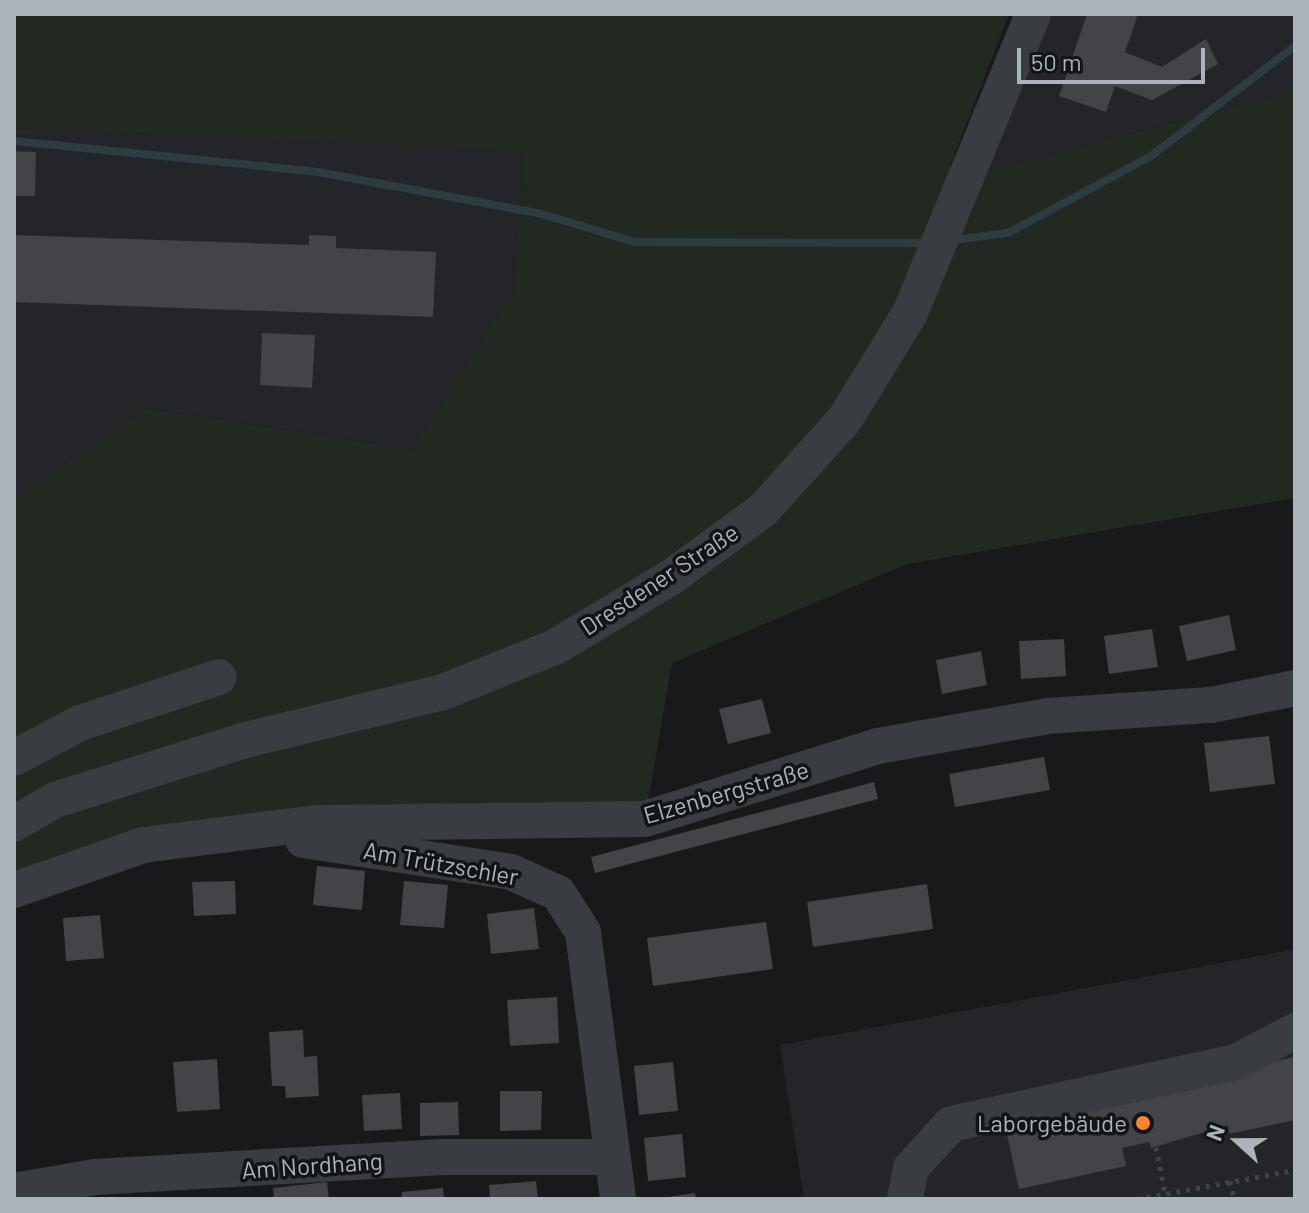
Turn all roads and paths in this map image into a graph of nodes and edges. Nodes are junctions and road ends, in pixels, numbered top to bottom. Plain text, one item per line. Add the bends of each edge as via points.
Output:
1 (1033, 14) edge
2 (219, 677) dead end
3 (1295, 688) edge
4 (14, 758) edge
5 (14, 824) edge
6 (245, 832) junction
7 (14, 890) edge
8 (1295, 1031) edge
9 (1156, 1147) dead end
10 (611, 1157) junction
11 (1295, 1170) edge
12 (1230, 1181) junction
13 (14, 1191) edge
14 (1165, 1193) junction
15 (618, 1199) edge
16 (905, 1199) edge
17 (1137, 1199) edge
18 (1234, 1199) edge

1 - 5 street, Dresdener Straße via 937,259 845,419 763,510 670,578 555,647 443,692 242,741 55,800
2 - 4 street via 80,723
3 - 6 street, Elzenbergstraße via 1211,705 1048,716 878,746 645,819 317,823
6 - 7 street, Elzenbergstraße via 143,845
6 - 10 street, Am Trützschler via 511,872 558,893 583,932
8 - 16 street via 1236,1062 951,1124 911,1168
9 - 14 path
10 - 13 street, Am Nordhang via 438,1157 95,1177
10 - 15 street, Am Trützschler
11 - 12 path
12 - 14 path
12 - 18 path
14 - 17 path

